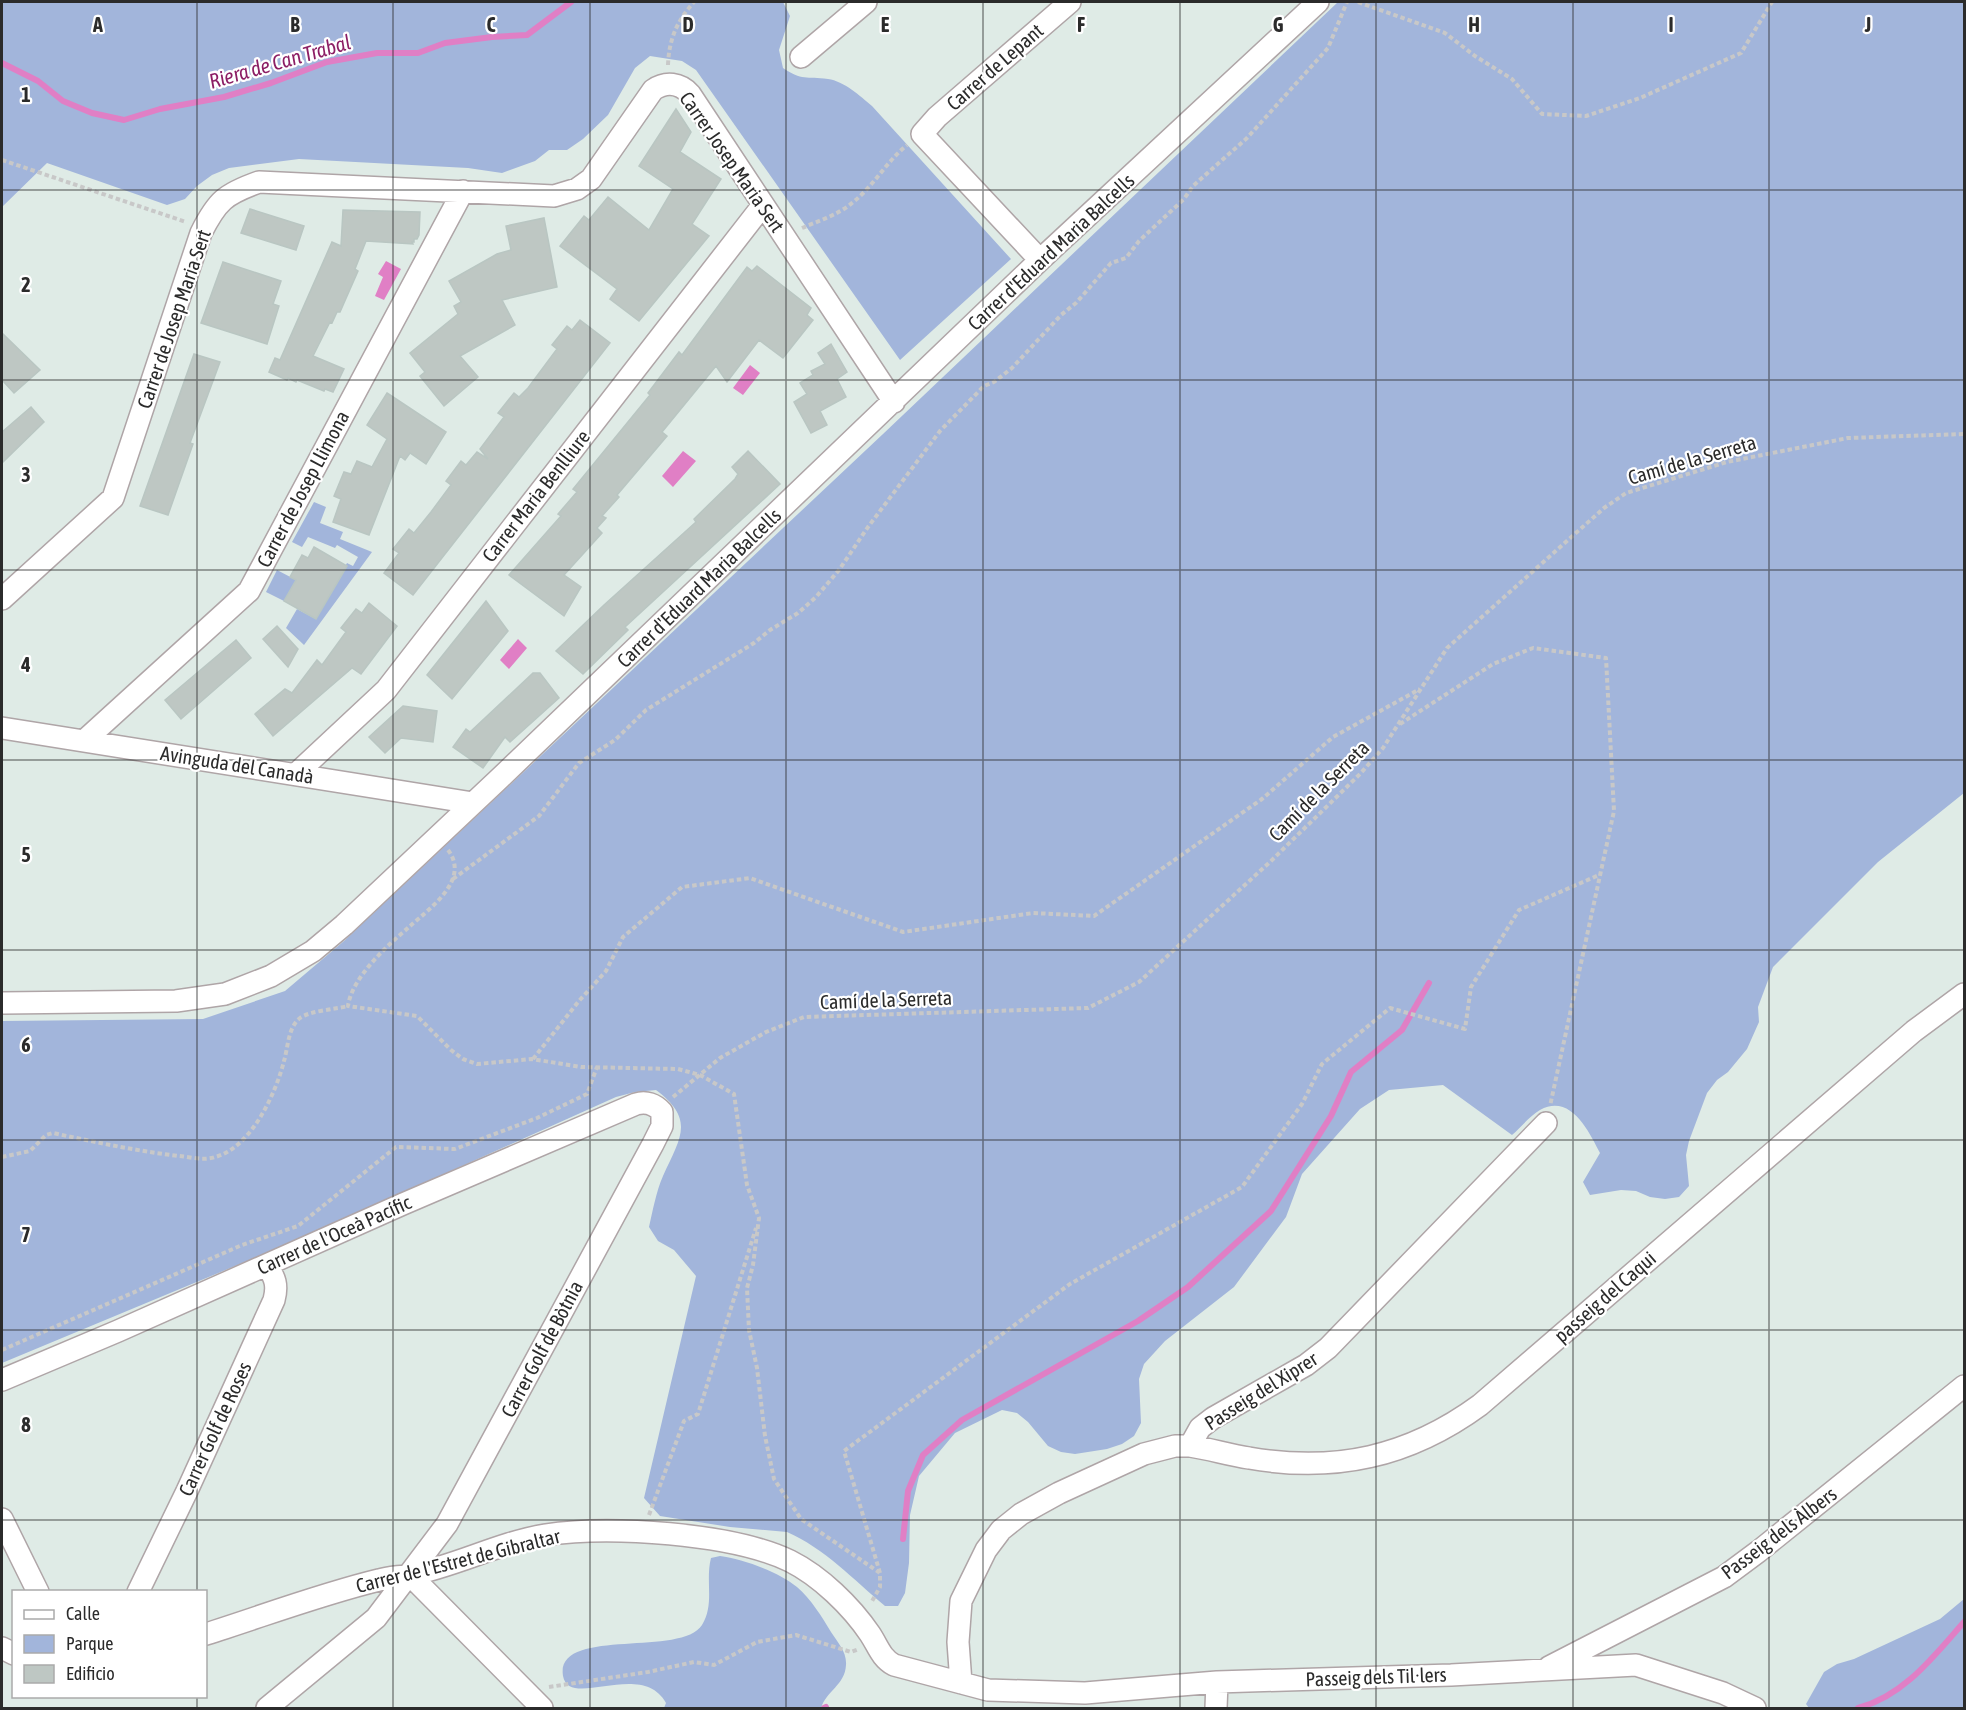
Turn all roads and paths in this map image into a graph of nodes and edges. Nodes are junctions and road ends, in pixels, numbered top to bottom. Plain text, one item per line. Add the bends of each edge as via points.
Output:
1 (694, 2) edge
2 (866, 2) edge
3 (1070, 2) edge
4 (1318, 2) edge
5 (1347, 2) edge
6 (1358, 2) edge
7 (1772, 2) edge
8 (801, 57) dead end
9 (676, 69) dead end
10 (922, 134) junction
11 (2, 159) edge
12 (463, 191) junction
13 (763, 205) junction
14 (194, 224) junction
15 (795, 231) dead end
16 (1040, 261) junction
17 (894, 402) junction
18 (1965, 434) edge
19 (2, 599) edge
20 (1421, 688) junction
21 (1397, 726) junction
22 (2, 728) edge
23 (84, 741) junction
24 (296, 774) junction
25 (473, 803) junction
26 (436, 837) junction
27 (1599, 875) junction
28 (453, 879) junction
29 (1965, 994) edge
30 (2, 1003) edge
31 (348, 1006) junction
32 (532, 1059) junction
33 (597, 1067) junction
34 (700, 1075) junction
35 (661, 1112) junction
36 (1546, 1123) joint
37 (2, 1156) edge
38 (759, 1218) junction
39 (267, 1265) junction
40 (2, 1350) edge
41 (2, 1380) edge
42 (1965, 1386) edge
43 (1190, 1446) junction
44 (2, 1519) edge
45 (642, 1532) junction
46 (880, 1573) junction
47 (410, 1575) junction
48 (37, 1590) edge
49 (139, 1590) edge
50 (872, 1610) dead end
51 (207, 1634) edge
52 (875, 1644) junction
53 (1544, 1670) junction
54 (1216, 1682) junction
55 (961, 1683) junction
56 (524, 1691) junction
57 (988, 1699) edge
58 (267, 1708) edge
59 (542, 1708) edge
60 (1216, 1708) edge
61 (1755, 1708) edge

1 - 9 path via 672,34 668,68
2 - 8 street
3 - 10 street, Carrer de Lepant
4 - 16 street, Carrer d'Eduard Maria Balcells
5 - 28 path via 1328,48 1247,138 1199,180 1126,258 1111,263 1012,368 984,386 940,431 816,597 754,643 646,710 615,740 579,763 538,816
6 - 7 path via 1445,33 1512,79 1542,114 1586,116 1640,98 1741,52
10 - 15 path via 897,153 864,193 844,210
10 - 16 street
11 - 14 path
12 - 13 street, Carrer Josep Maria Sert via 554,196 577,189 591,179 653,90 668,84 681,86 690,94
12 - 14 street, Carrer de Josep Maria Sert via 259,182 232,191
12 - 23 street, Carrer de Josep Llimona via 249,591
13 - 17 street, Carrer Josep Maria Sert
13 - 24 street, Carrer Maria Benlliure via 386,690
14 - 19 street, Carrer de Josep Maria Sert via 113,498
16 - 17 street, Carrer d'Eduard Maria Balcells
17 - 25 street, Carrer d'Eduard Maria Balcells
18 - 20 path, Camí de la Serreta via 1848,438 1727,462 1626,493 1604,508 1447,648
20 - 21 path, Camí de la Serreta
20 - 32 path via 1333,737 1262,799 1094,916 1033,913 903,932 750,878 682,887 623,937 606,971
21 - 27 path via 1493,664 1533,648 1606,658 1614,811
21 - 34 path, Camí de la Serreta via 1360,774 1139,982 1088,1008 804,1017 766,1032 720,1058
22 - 23 street, Avinguda del Canadà
23 - 24 street, Avinguda del Canadà
24 - 25 street, Avinguda del Canadà
25 - 26 street, Carrer d'Eduard Maria Balcells
26 - 28 path via 453,856
26 - 30 street, Carrer d'Eduard Maria Balcells via 313,951 271,976 225,994 176,1001
27 - 36 path
27 - 46 path via 1519,910 1471,987 1465,1029 1390,1008 1322,1064 1302,1104 1242,1187 1070,1284 844,1451
28 - 31 path via 429,911 363,973
29 - 43 street, passeig del Caqui via 1914,1031 1480,1405 1448,1426 1389,1452 1330,1464 1249,1458
31 - 32 path via 417,1016 451,1050 477,1064
31 - 37 path via 299,1018 271,1099 238,1144 224,1154 200,1159 154,1154 53,1133 30,1151
32 - 33 path
33 - 34 path via 678,1069
33 - 40 path via 587,1094 537,1119 455,1149 396,1147 298,1226 242,1245
34 - 35 path, Camí de la Serreta
34 - 38 path via 734,1094 747,1185
35 - 39 street, Carrer de l'Oceà Pacífic via 644,1102 636,1104
35 - 47 street, Carrer Golf de Bòtnia via 662,1126 653,1144 447,1524
36 - 43 street, Passeig del Xiprer via 1328,1348 1214,1418 1200,1428
38 - 45 path via 698,1414 684,1421
38 - 46 path via 747,1288 749,1330 774,1479 801,1520
39 - 41 street, Carrer de l'Oceà Pacífic
39 - 49 street, Carrer Golf de Roses via 276,1280 274,1300
42 - 53 street, Passeig dels Àlbers via 1725,1576
43 - 55 street, Passeig del Xiprer via 1144,1454 1059,1493 1001,1530 986,1550 961,1601 957,1642
44 - 48 street
45 - 47 street, Carrer de l'Estret de Gibraltar via 545,1535
45 - 52 street, Carrer de l'Estret de Gibraltar via 740,1545 791,1562 839,1598
46 - 50 path
47 - 51 street, Carrer de l'Estret de Gibraltar via 377,1580
47 - 56 street
47 - 58 street, Carrer Golf de Bòtnia via 376,1618
52 - 55 street, Carrer de l'Estret de Gibraltar via 885,1660 894,1665
52 - 56 path via 851,1652 796,1635 757,1642 714,1665 694,1662
53 - 54 street, Passeig dels Til·lers
53 - 61 street, Passeig dels Til·lers via 1636,1665 1723,1693
54 - 57 street, Passeig dels Til·lers
54 - 60 street
55 - 57 street, Carrer de l'Estret de Gibraltar
56 - 59 street

